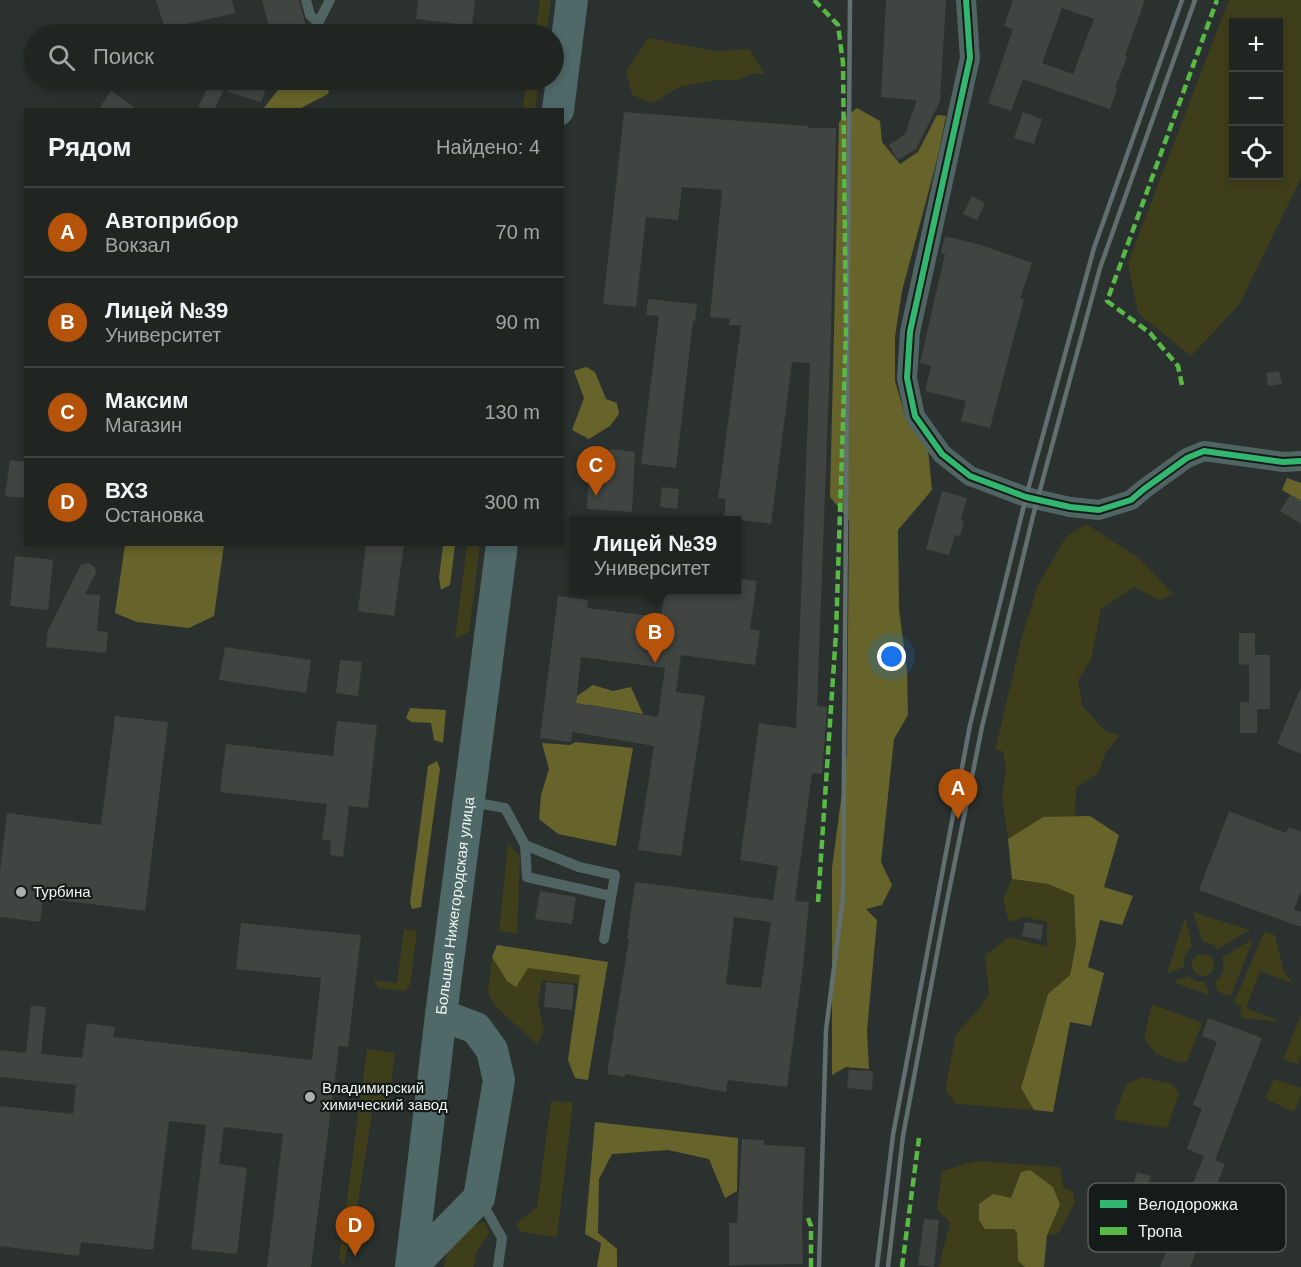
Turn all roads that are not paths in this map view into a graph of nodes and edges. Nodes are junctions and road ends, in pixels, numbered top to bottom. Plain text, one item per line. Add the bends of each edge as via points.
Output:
1 (306, 0) edge
2 (330, 0) edge
3 (572, 0) edge
4 (966, 0) edge
5 (564, 63) edge
6 (561, 90) edge
7 (558, 108) edge
8 (1301, 461) edge
9 (501, 546) edge
10 (468, 801) junction
11 (525, 845) junction
12 (611, 896) junction
13 (604, 939) dead end
14 (441, 1015) junction
15 (479, 1198) junction
16 (411, 1267) edge
17 (498, 1267) edge

1 - 2 lane via 310,15 318,23
3 - 5 main road
4 - 8 street via 970,58 910,332 907,378 915,416 942,454 970,476 1026,497 1099,510 1131,500 1187,458 1204,451
6 - 7 main road
9 - 10 main road, Большая Нижегородская улица
10 - 11 lane via 505,808
10 - 14 main road, Большая Нижегородская улица
11 - 12 lane via 579,867 615,874
11 - 12 lane via 527,877
12 - 13 lane
14 - 15 main road via 476,1028 492,1050 499,1080
14 - 16 main road, Большая Нижегородская улица
15 - 16 main road
15 - 17 lane via 502,1238

